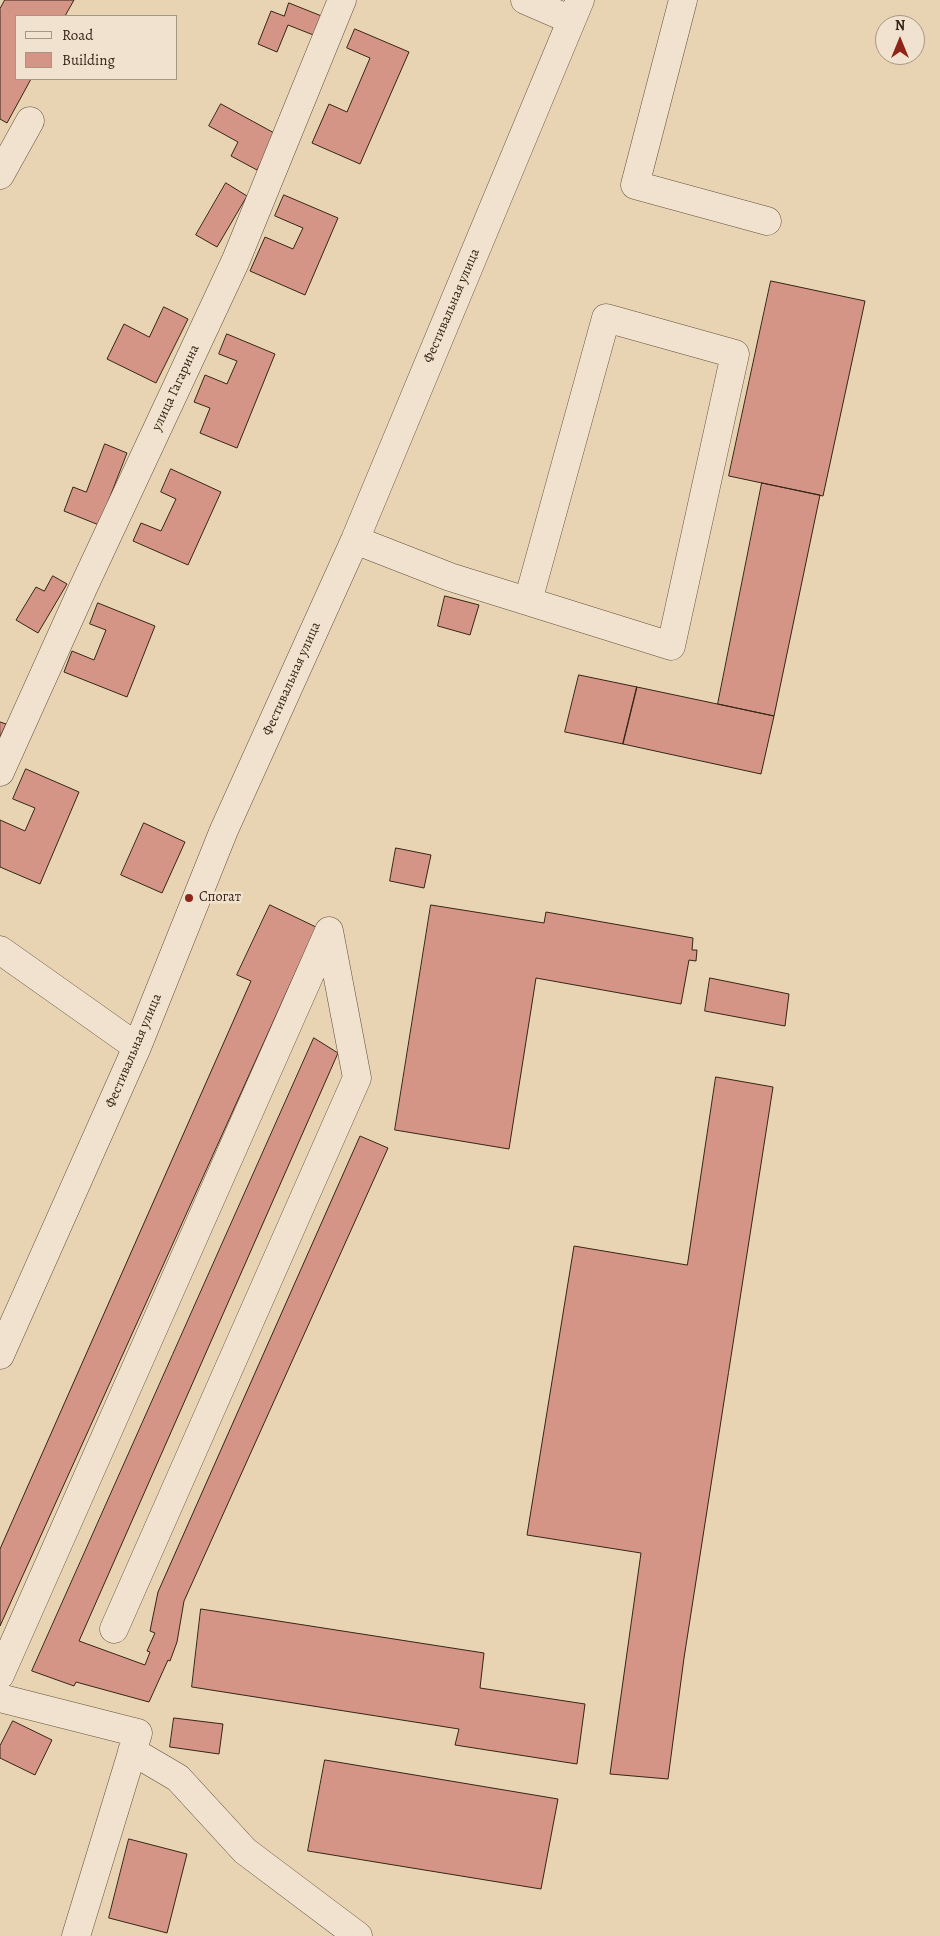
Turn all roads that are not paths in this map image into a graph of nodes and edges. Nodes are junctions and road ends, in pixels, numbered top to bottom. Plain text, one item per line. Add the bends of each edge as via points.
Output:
1 (342, 0) edge
2 (525, 0) edge
3 (683, 0) edge
4 (576, 10) edge
5 (30, 121) dead end
6 (0, 175) edge
7 (767, 221) dead end
8 (355, 540) junction
9 (528, 601) junction
10 (0, 772) edge
11 (0, 950) edge
12 (137, 1048) junction
13 (0, 1355) edge
14 (114, 1629) dead end
15 (0, 1675) edge
16 (0, 1698) edge
17 (132, 1751) junction
18 (76, 1936) edge
19 (358, 1936) edge

1 - 10 street, улица Гагарина via 236,260 82,588
2 - 4 street
3 - 7 street via 635,184
4 - 8 street, Фестивальная улица
5 - 6 street
8 - 9 street via 450,577
8 - 12 street, Фестивальная улица via 224,830
9 - 9 street via 606,318 735,354 671,646
11 - 12 street
12 - 13 street, Фестивальная улица
14 - 15 street via 357,1078 330,931
16 - 17 street via 138,1733
17 - 18 street
17 - 19 street via 178,1778 245,1851

